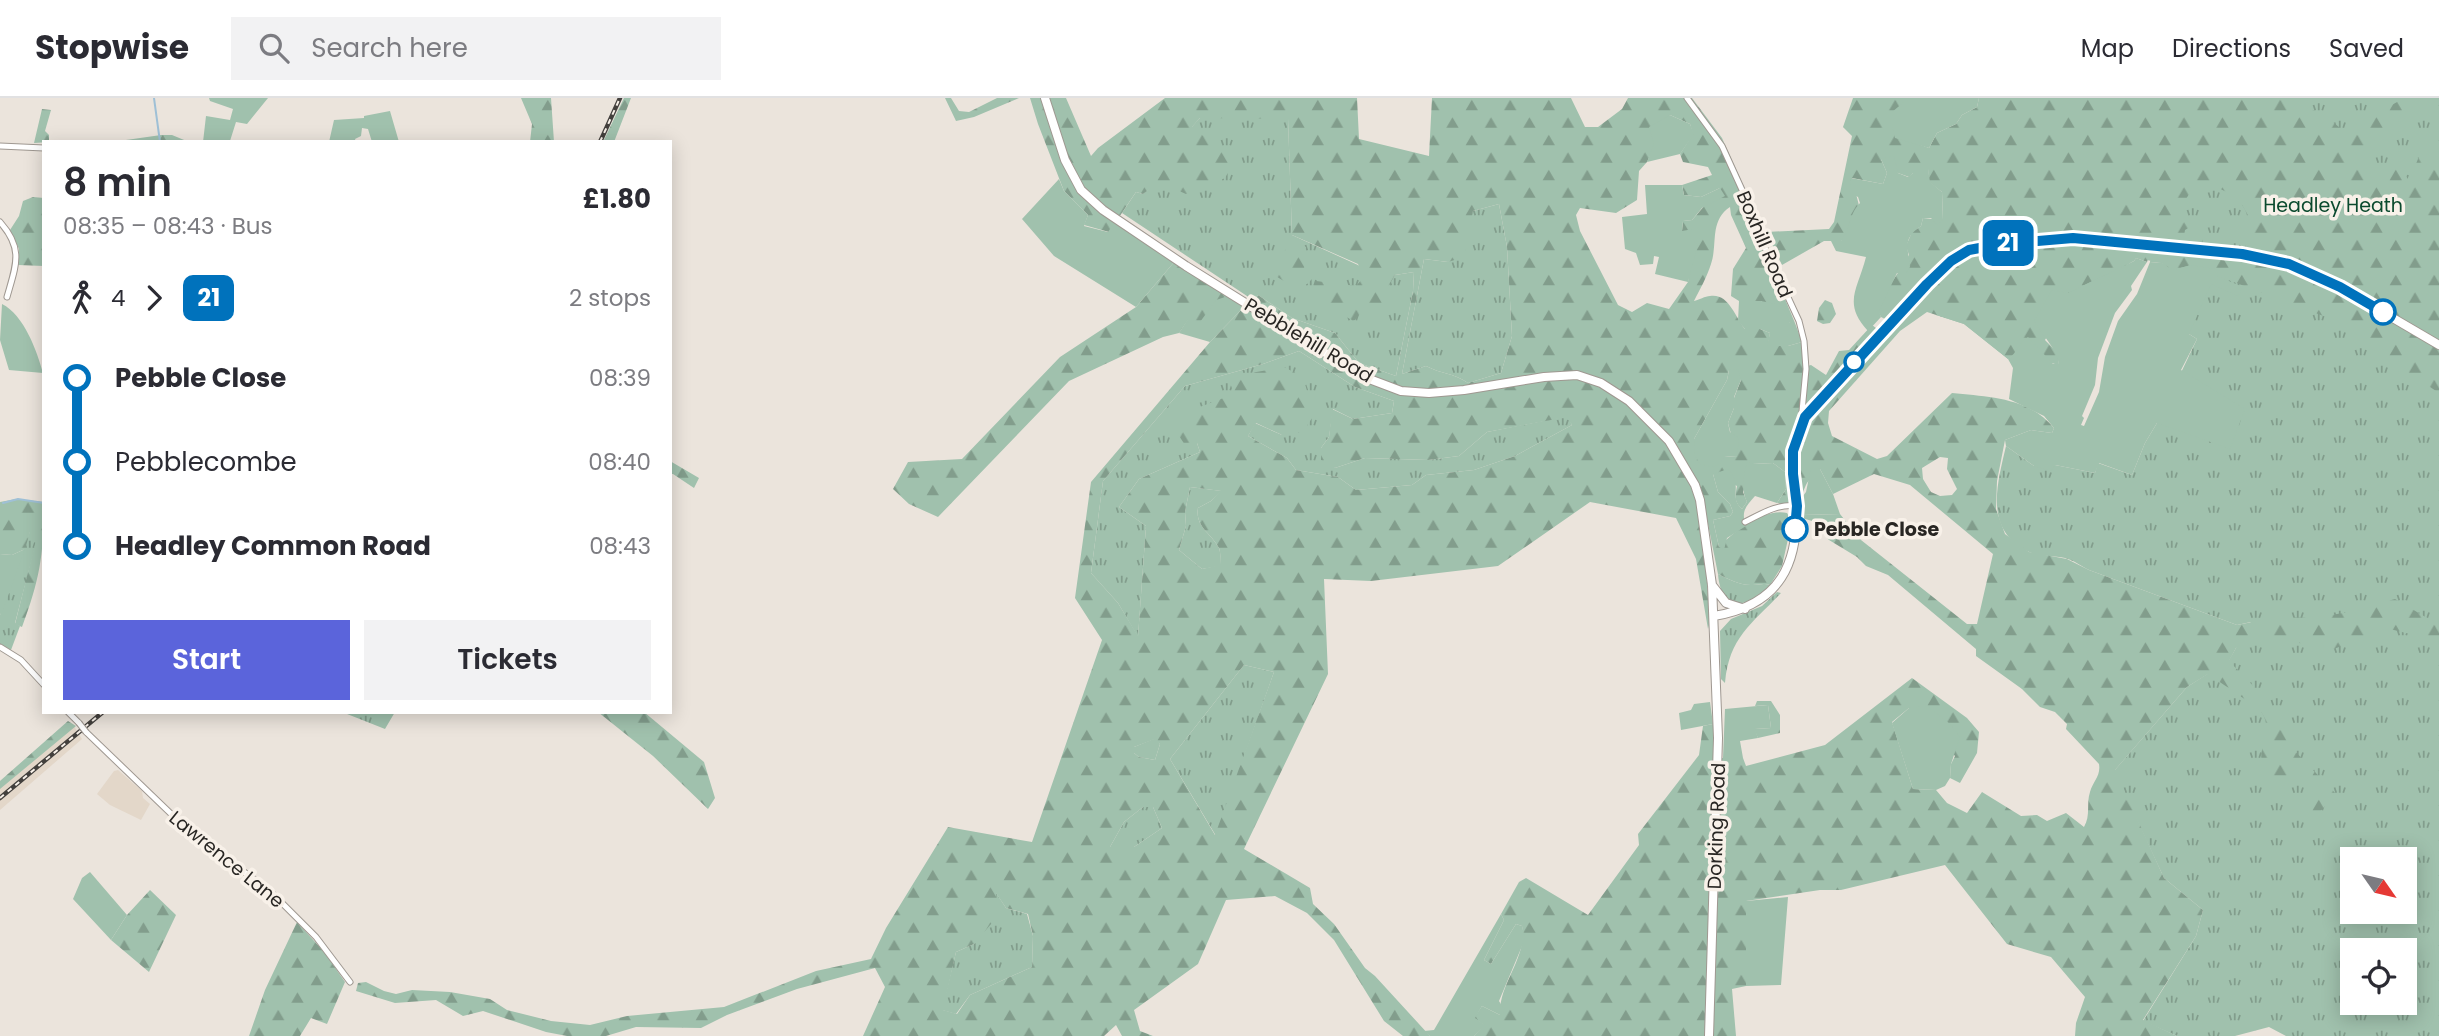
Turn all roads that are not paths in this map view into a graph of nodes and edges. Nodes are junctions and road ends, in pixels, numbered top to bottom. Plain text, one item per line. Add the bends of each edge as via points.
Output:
1 (1045, 98) edge
2 (1687, 98) edge
3 (0, 146) edge
4 (42, 148) edge
5 (0, 222) edge
6 (7, 297) dead end
7 (2439, 345) edge
8 (1802, 403) junction
9 (1813, 406) junction
10 (1801, 422) junction
11 (1797, 506) junction
12 (1745, 522) dead end
13 (1712, 585) junction
14 (1745, 609) junction
15 (1714, 616) junction
16 (0, 647) edge
17 (42, 683) edge
18 (70, 714) edge
19 (350, 982) dead end
20 (1710, 1036) edge

1 - 13 main road, Pebblehill Road via 1065,160 1081,190 1103,210 1364,377 1401,391 1429,393 1577,375 1601,383 1629,401 1669,441 1695,485
2 - 8 street, Boxhill Road via 1721,146 1799,321 1806,369
3 - 4 street
5 - 6 street via 17,250
7 - 9 main road via 2340,287 2263,257 2073,238 2001,244 1969,250 1951,261
8 - 9 street
8 - 10 street, Boxhill Road
9 - 10 main road
10 - 11 main road via 1792,464
11 - 12 street via 1772,508
11 - 14 main road via 1792,553 1784,575 1769,595
13 - 14 main road via 1726,603
13 - 15 main road, Pebblehill Road
14 - 15 main road
15 - 20 main road, Dorking Road via 1718,761
16 - 17 street via 21,660
18 - 19 street, Lawrence Lane, bridge via 192,834 269,890 316,937

